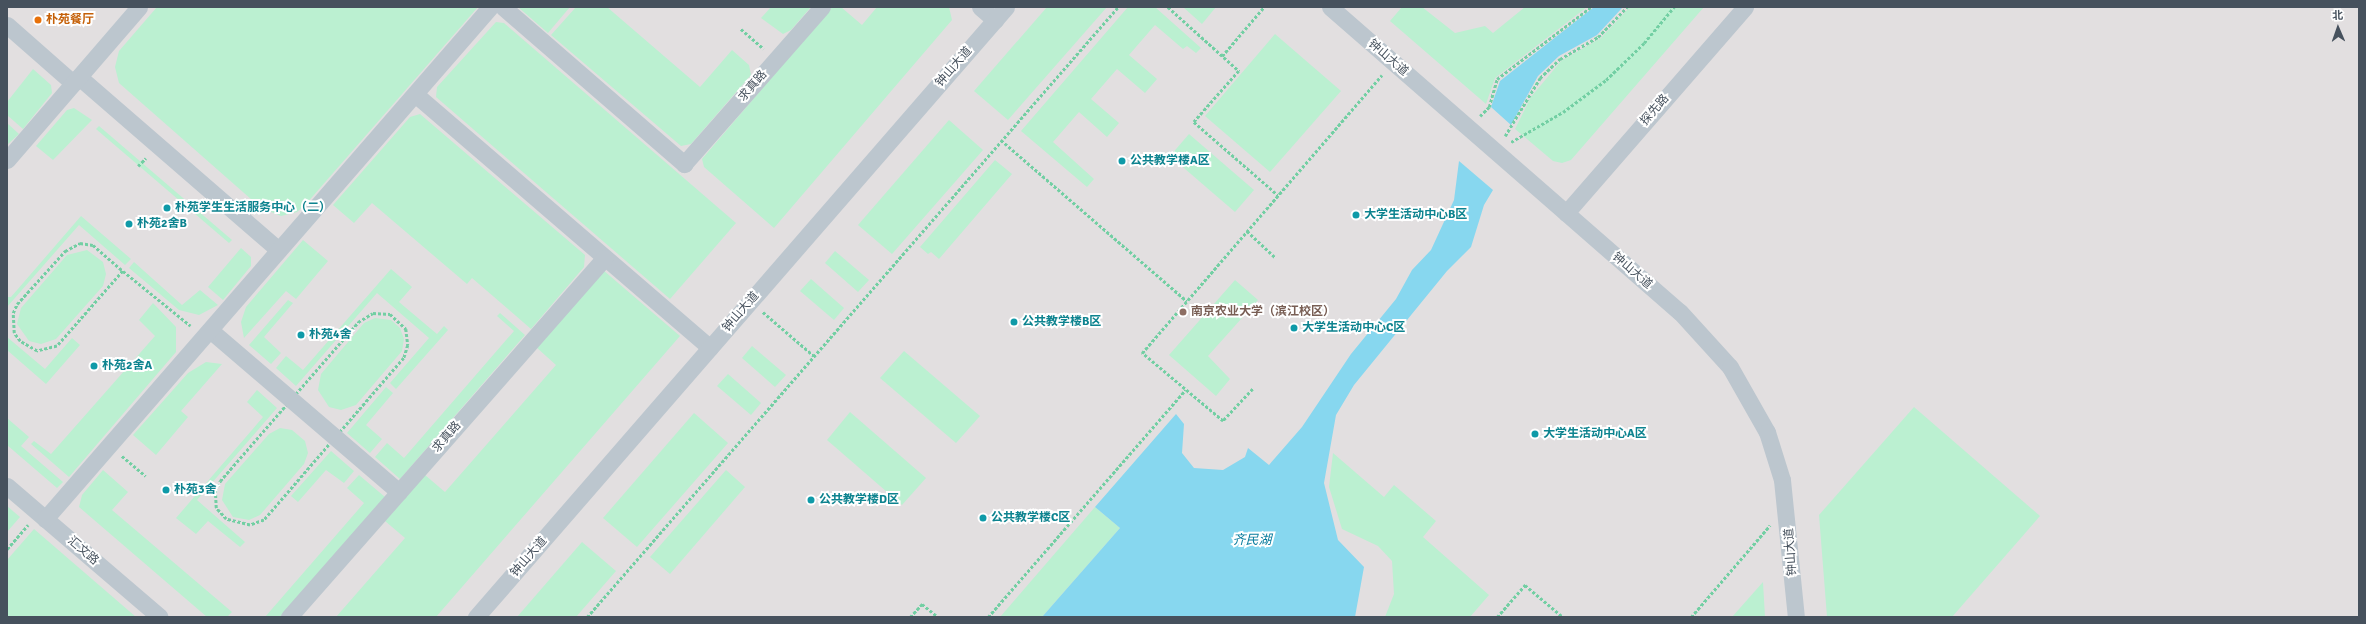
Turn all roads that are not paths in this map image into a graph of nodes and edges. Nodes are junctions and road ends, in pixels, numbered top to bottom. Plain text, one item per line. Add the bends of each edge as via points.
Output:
1 (139, 7) edge
2 (490, 7) edge
3 (503, 7) edge
4 (822, 7) edge
5 (980, 7) edge
6 (1006, 7) edge
7 (1330, 7) edge
8 (1745, 7) edge
9 (995, 20) junction
10 (7, 25) edge
11 (76, 80) junction
12 (415, 94) junction
13 (7, 160) edge
14 (1566, 213) junction
15 (279, 250) junction
16 (604, 258) junction
17 (206, 333) junction
18 (710, 348) junction
19 (7, 486) edge
20 (399, 492) junction
21 (42, 516) junction
22 (160, 617) edge
23 (289, 617) edge
24 (476, 617) edge
25 (1796, 617) edge

1 - 11 street
2 - 12 street
3 - 4 street, 求真路 via 684,164
5 - 9 street
6 - 9 street, 钟山大道
7 - 14 street, 钟山大道
8 - 14 street, 探先路
9 - 18 street, 钟山大道
10 - 11 street
11 - 13 street
11 - 15 street
12 - 15 street
12 - 16 street
14 - 25 street, 钟山大道 via 1698,329 1730,367 1767,432 1787,504
15 - 17 street
16 - 18 street
16 - 20 street, 求真路
17 - 20 street via 293,401
17 - 21 street via 109,445
18 - 24 street, 钟山大道
19 - 21 street, 汇文路
20 - 23 street, 求真路
21 - 22 street, 汇文路

